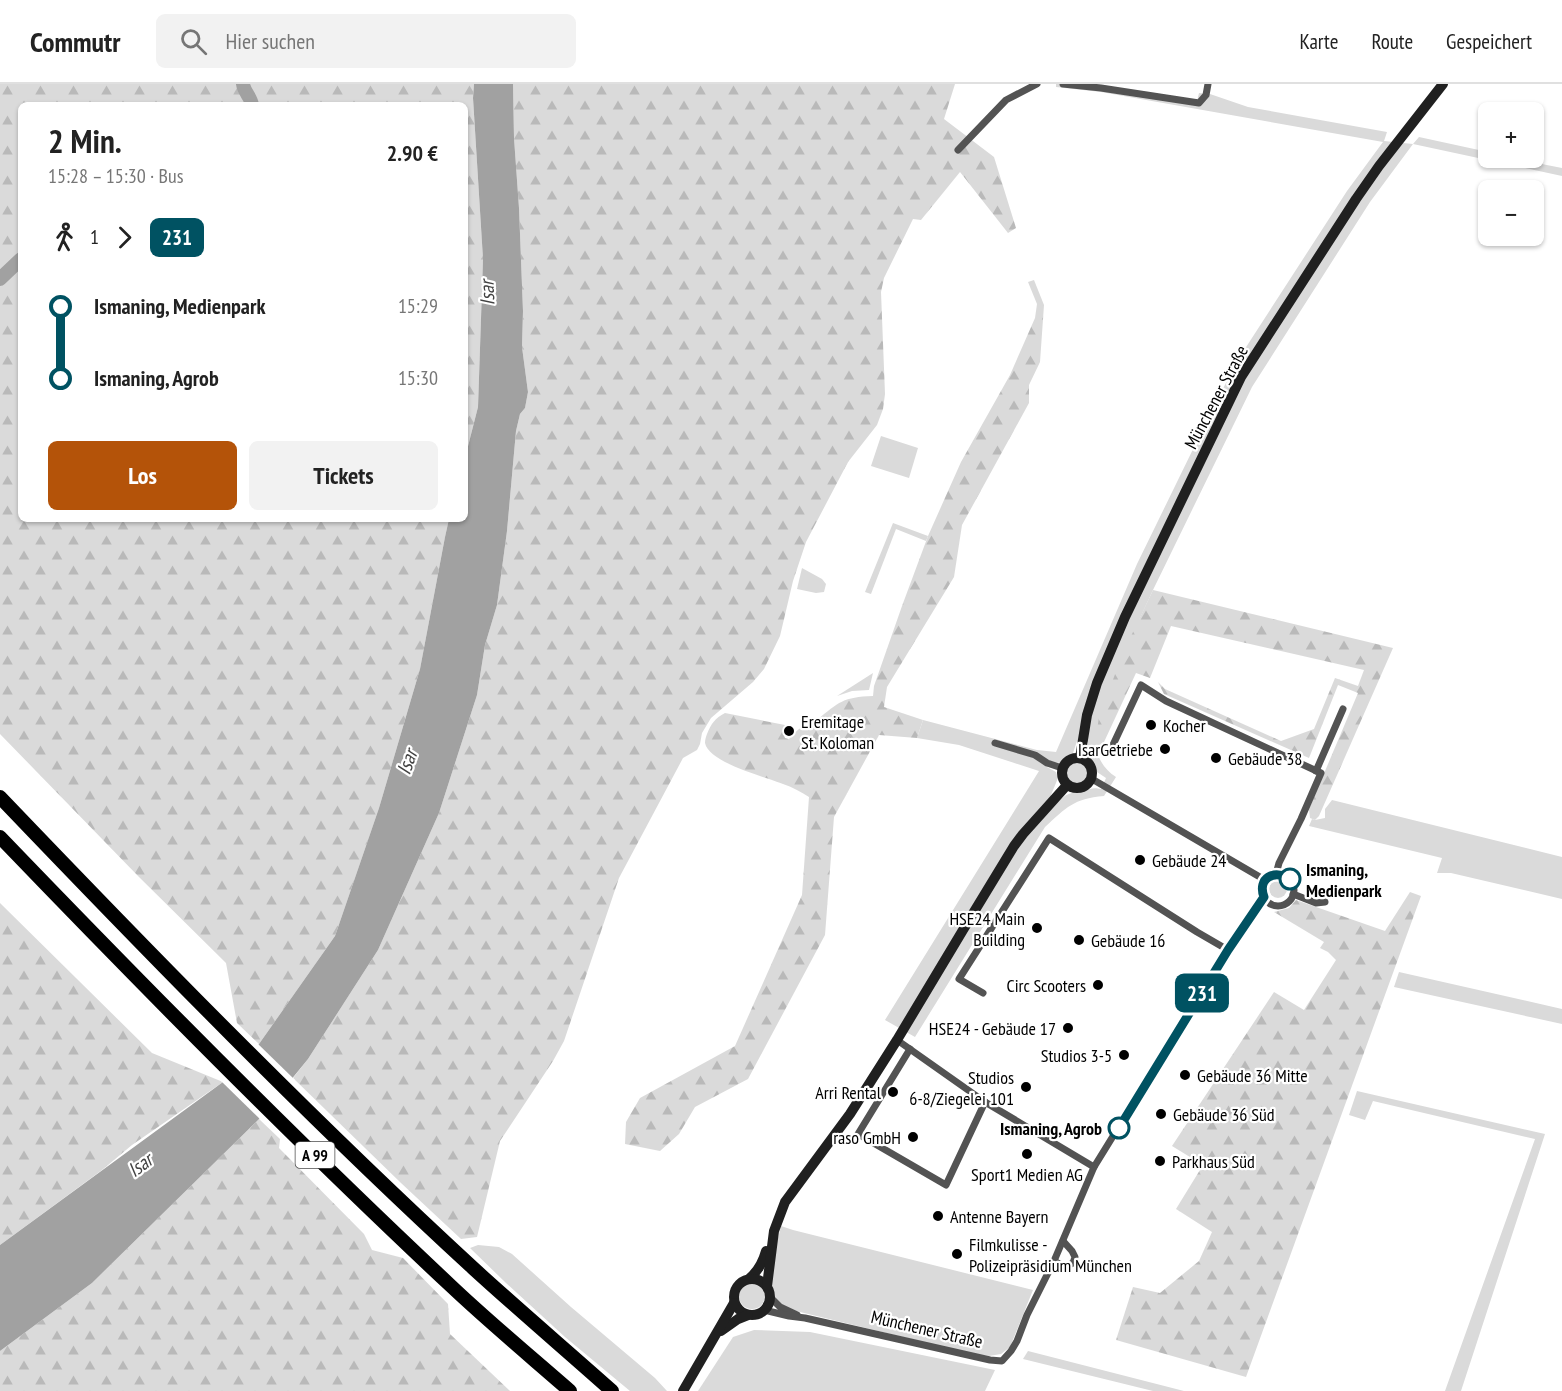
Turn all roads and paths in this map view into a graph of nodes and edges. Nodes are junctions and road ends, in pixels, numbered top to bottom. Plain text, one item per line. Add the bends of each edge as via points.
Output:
1 (1037, 84) edge
2 (1062, 84) edge
3 (1208, 84) edge
4 (1443, 84) edge
5 (958, 150) dead end
6 (1343, 709) dead end
7 (995, 743) dead end
8 (1112, 747) dead end
9 (1080, 758) junction
10 (1062, 768) junction
11 (1316, 771) junction
12 (1092, 779) junction
13 (1067, 785) junction
14 (0, 796) edge
15 (0, 837) edge
16 (1276, 874) junction
17 (1265, 880) junction
18 (1293, 894) junction
19 (1264, 897) junction
20 (1325, 902) dead end
21 (1228, 950) junction
22 (983, 993) dead end
23 (897, 1040) junction
24 (910, 1049) junction
25 (985, 1102) junction
26 (1094, 1167) junction
27 (772, 1237) junction
28 (1063, 1240) junction
29 (1054, 1261) junction
30 (750, 1278) junction
31 (769, 1292) junction
32 (734, 1303) junction
33 (764, 1310) junction
34 (748, 1315) junction
35 (805, 1318) junction
36 (718, 1333) junction
37 (570, 1391) edge
38 (612, 1391) edge
39 (683, 1391) edge

1 - 5 street via 1006,100
2 - 3 street via 1199,104
4 - 9 main road, Münchener Straße via 1356,199 1241,377 1125,617 1087,715
6 - 11 street
7 - 10 street
8 - 11 street via 1141,685 1166,701
9 - 10 main road via 1069,760
9 - 12 main road via 1091,766
10 - 13 main road
11 - 16 street via 1320,773
12 - 13 main road via 1082,788
12 - 17 street
13 - 23 main road via 1014,846
14 - 38 highway, A 99 via 198,1002 335,1137 472,1267
15 - 37 highway, A 99 via 318,1159 452,1287
16 - 17 street
16 - 18 street via 1290,879
17 - 19 street
18 - 19 street via 1288,902 1276,905
18 - 20 street via 1316,903
19 - 21 street, Münchener Straße
21 - 22 street via 1049,838 958,979
21 - 26 street, Münchener Straße
23 - 24 street
23 - 27 main road via 850,1114 785,1202
24 - 25 street
24 - 25 street via 858,1134 946,1185
25 - 26 street
26 - 28 street, Münchener Straße
27 - 30 main road via 762,1262
27 - 31 main road
28 - 29 street, Münchener Straße
28 - 29 street via 1075,1257 1073,1263 1062,1266
29 - 35 street, Münchener Straße via 1017,1341 1002,1361
30 - 31 main road via 760,1280
30 - 32 main road via 736,1287
31 - 33 main road
31 - 35 street, Münchener Straße via 780,1307
32 - 34 main road
32 - 36 main road
33 - 34 main road
33 - 35 street, Münchener Straße
34 - 36 main road
36 - 39 main road

